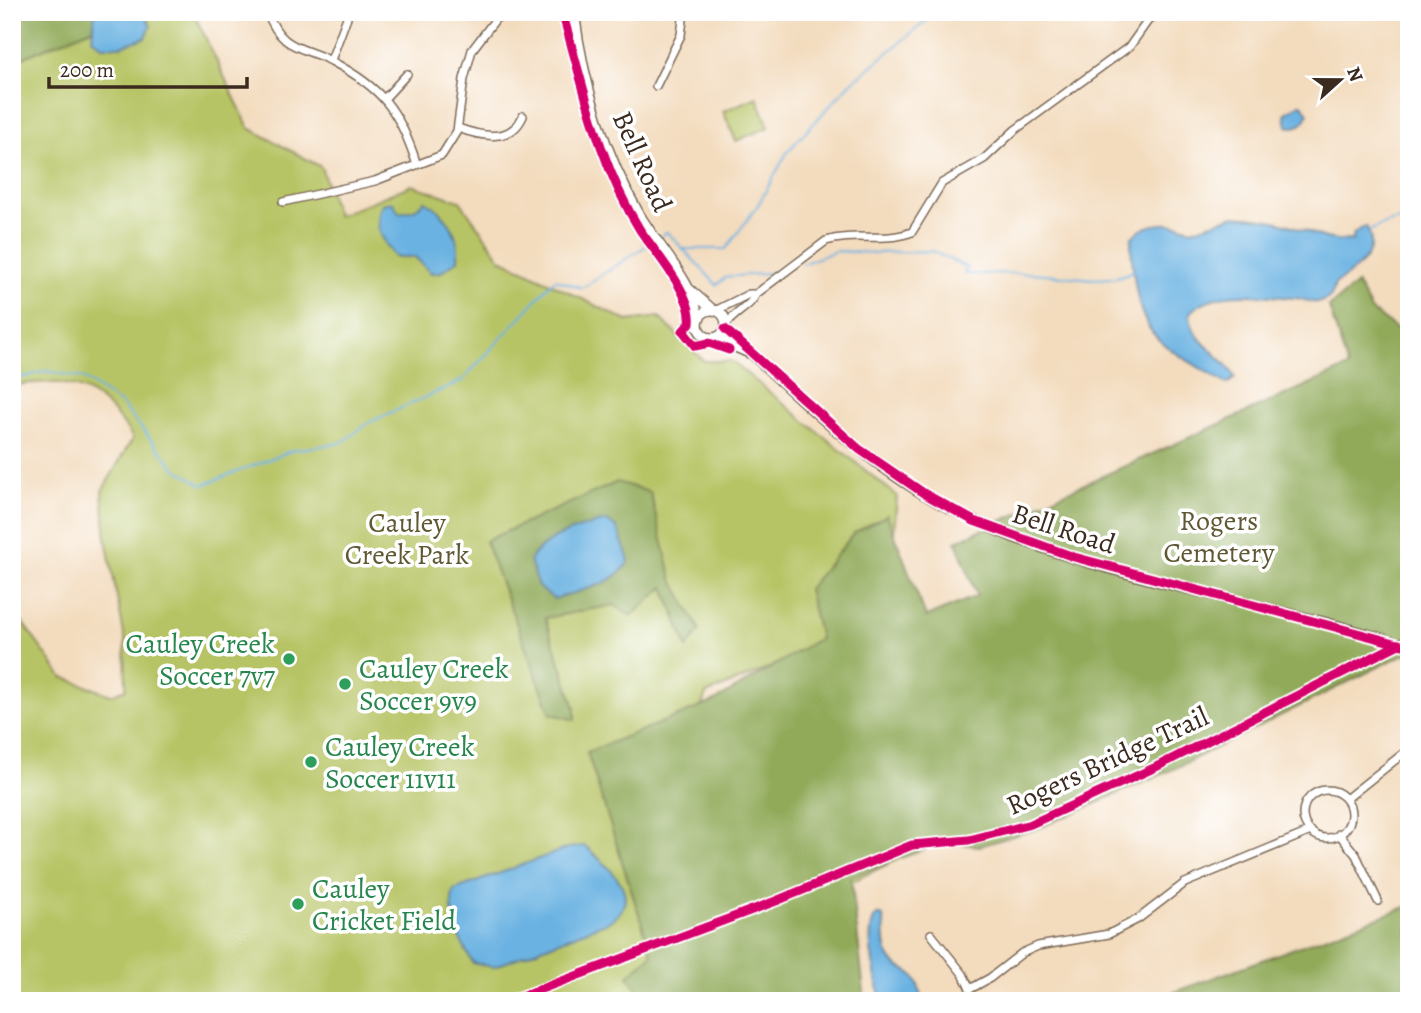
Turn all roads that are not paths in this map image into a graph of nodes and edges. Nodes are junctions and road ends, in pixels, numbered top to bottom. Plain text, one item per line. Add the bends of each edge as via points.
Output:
1 (267, 12) edge
2 (349, 12) edge
3 (501, 12) edge
4 (574, 12) edge
5 (684, 12) edge
6 (1154, 12) edge
7 (331, 60) junction
8 (407, 74) dead end
9 (656, 86) dead end
10 (385, 99) junction
11 (523, 116) dead end
12 (458, 128) junction
13 (416, 162) junction
14 (283, 202) dead end
15 (688, 288) junction
16 (756, 294) junction
17 (715, 310) junction
18 (698, 320) junction
19 (726, 327) junction
20 (715, 338) junction
21 (754, 355) junction
22 (1409, 637) edge
23 (1399, 644) junction
24 (1409, 647) edge
25 (1409, 749) edge
26 (1346, 799) junction
27 (1311, 831) junction
28 (1339, 834) junction
29 (1378, 901) dead end
30 (931, 934) dead end

1 - 7 street via 274,29 296,49
2 - 7 street
3 - 12 street via 472,50
4 - 15 street, Bell Road via 598,120 638,213
5 - 9 street via 681,35
6 - 16 street via 1130,46 1014,130 984,159 942,183 912,232 826,241
7 - 10 street
8 - 10 street
10 - 13 street via 403,124
11 - 12 street via 512,131 500,135
12 - 13 street via 442,155
13 - 14 street via 375,181
15 - 17 street, Bell Road
15 - 18 street, Bell Road
16 - 17 street
16 - 19 street
17 - 18 street via 704,312
17 - 19 street, Bell Road via 724,316
18 - 20 street, Bell Road via 702,334
19 - 20 street
19 - 21 street, Bell Road
20 - 21 street, Bell Road
21 - 23 street, Bell Road via 881,466 974,521 1074,557
22 - 23 street
23 - 24 street, Bell Road
25 - 26 street
26 - 27 street via 1329,790 1312,795 1304,807
26 - 28 street via 1351,820
27 - 28 street via 1324,837
27 - 30 street via 1185,883 1138,919 1109,934 1022,953 970,989
28 - 29 street via 1356,855

